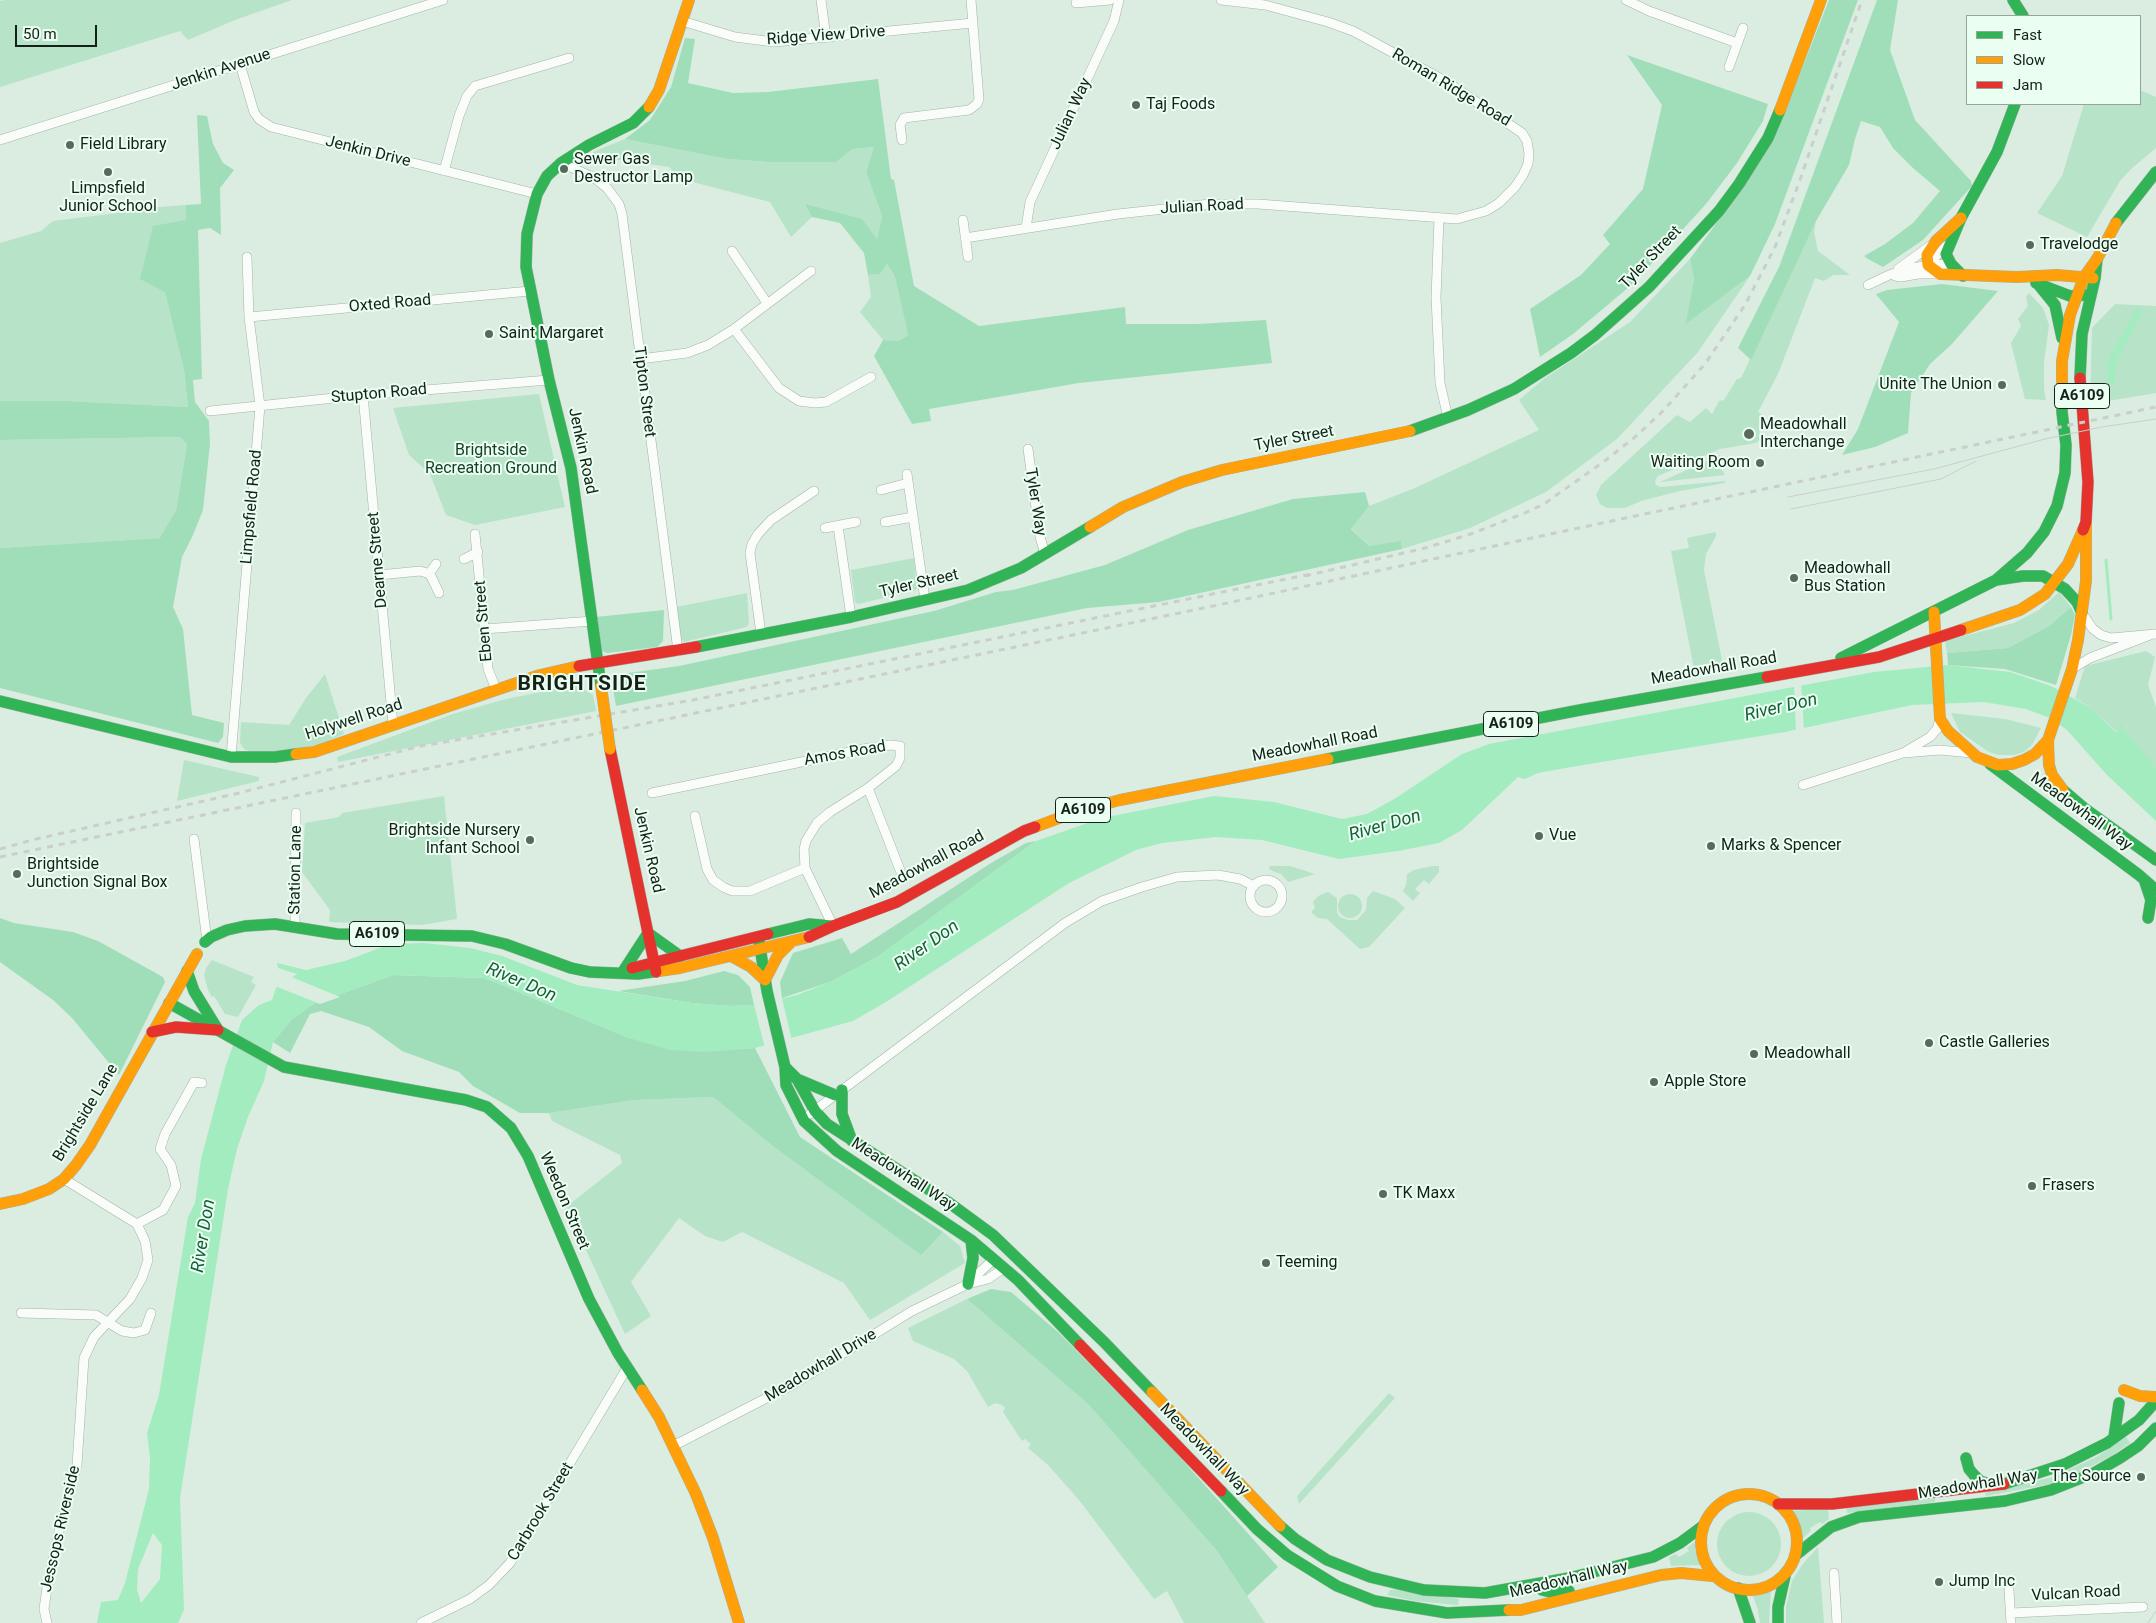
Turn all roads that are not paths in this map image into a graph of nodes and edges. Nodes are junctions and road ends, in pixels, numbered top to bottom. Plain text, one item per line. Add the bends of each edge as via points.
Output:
1 (443, 0) edge
2 (689, 0) edge
3 (821, 0) edge
4 (971, 0) edge
5 (1110, 0) edge
6 (1119, 0) edge
7 (1221, 0) edge
8 (1626, 0) edge
9 (1821, 0) edge
10 (2013, 0) edge
11 (1076, 3) dead end
12 (2022, 15) edge
13 (682, 20) junction
14 (973, 23) junction
15 (1743, 28) dead end
16 (826, 38) junction
17 (1737, 43) junction
18 (569, 58) dead end
19 (240, 64) junction
20 (1729, 67) dead end
21 (2015, 105) edge
22 (0, 140) edge
23 (902, 140) dead end
24 (561, 163) junction
25 (444, 171) junction
26 (2156, 172) edge
27 (537, 194) junction
28 (1961, 218) junction
29 (1439, 219) junction
30 (963, 220) dead end
31 (1026, 228) junction
32 (965, 238) junction
33 (1936, 241) junction
34 (1951, 241) junction
35 (732, 251) dead end
36 (247, 257) dead end
37 (968, 257) dead end
38 (1950, 264) junction
39 (1928, 265) junction
40 (811, 271) dead end
41 (1918, 274) junction
42 (1940, 274) junction
43 (1889, 275) junction
44 (1963, 276) junction
45 (2017, 277) junction
46 (2090, 277) junction
47 (2038, 284) junction
48 (1868, 285) dead end
49 (530, 291) junction
50 (2091, 295) junction
51 (2076, 296) junction
52 (767, 303) junction
53 (249, 317) junction
54 (734, 329) junction
55 (2064, 348) junction
56 (640, 359) junction
57 (871, 377) dead end
58 (549, 380) junction
59 (363, 395) junction
60 (260, 406) junction
61 (210, 411) dead end
62 (1448, 418) junction
63 (1028, 449) dead end
64 (880, 490) dead end
65 (814, 491) dead end
66 (913, 517) junction
67 (856, 522) dead end
68 (884, 522) dead end
69 (2086, 522) junction
70 (838, 526) junction
71 (825, 528) dead end
72 (475, 534) dead end
73 (478, 552) junction
74 (1045, 554) junction
75 (464, 559) dead end
76 (436, 564) dead end
77 (429, 574) junction
78 (379, 575) junction
79 (1996, 580) junction
80 (2056, 582) junction
81 (439, 593) dead end
82 (925, 600) junction
83 (1934, 612) junction
84 (2082, 613) junction
85 (851, 617) junction
86 (593, 621) junction
87 (484, 629) junction
88 (761, 634) junction
89 (2153, 634) edge
90 (1936, 637) junction
91 (678, 652) junction
92 (597, 664) junction
93 (1827, 665) junction
94 (2072, 669) junction
95 (496, 689) junction
96 (0, 701) edge
97 (1940, 719) junction
98 (393, 725) junction
99 (2048, 740) junction
100 (1903, 753) junction
101 (1971, 753) junction
102 (231, 757) junction
103 (1986, 761) junction
104 (1803, 785) dead end
105 (868, 788) junction
106 (652, 792) dead end
107 (296, 813) dead end
108 (695, 816) dead end
109 (194, 839) dead end
110 (2154, 861) edge
111 (805, 868) junction
112 (900, 870) dead end
113 (2144, 880) junction
114 (1254, 886) dead end
115 (2156, 890) edge
116 (2148, 918) dead end
117 (295, 926) junction
118 (833, 926) junction
119 (648, 933) junction
120 (206, 942) joint
121 (759, 942) junction
122 (790, 943) junction
123 (197, 954) dead end
124 (680, 956) junction
125 (731, 956) junction
126 (654, 967) junction
127 (187, 971) junction
128 (618, 971) junction
129 (766, 986) junction
130 (169, 1003) junction
131 (152, 1032) junction
132 (222, 1033) junction
133 (785, 1067) junction
134 (797, 1079) junction
135 (202, 1083) dead end
136 (839, 1093) junction
137 (815, 1111) junction
138 (803, 1119) junction
139 (852, 1141) junction
140 (64, 1179) junction
141 (0, 1204) edge
142 (137, 1224) junction
143 (972, 1240) junction
144 (1011, 1251) junction
145 (994, 1259) junction
146 (1004, 1268) junction
147 (968, 1284) junction
148 (21, 1313) dead end
149 (151, 1313) dead end
150 (106, 1322) junction
151 (627, 1368) junction
152 (2124, 1390) dead end
153 (2156, 1397) edge
154 (1157, 1398) junction
155 (2156, 1401) edge
156 (2119, 1403) dead end
157 (1169, 1410) junction
158 (1149, 1416) junction
159 (2141, 1417) junction
160 (2155, 1429) edge
161 (2114, 1437) junction
162 (673, 1446) junction
163 (1966, 1458) dead end
164 (1994, 1486) junction
165 (1960, 1489) junction
166 (1778, 1504) junction
167 (1963, 1506) junction
168 (1280, 1526) junction
169 (1703, 1526) junction
170 (1257, 1529) junction
171 (1797, 1554) junction
172 (1834, 1573) dead end
173 (1712, 1576) junction
174 (1785, 1576) junction
175 (1536, 1585) junction
176 (1738, 1588) junction
177 (2009, 1590) dead end
178 (1501, 1591) junction
179 (1587, 1592) junction
180 (2143, 1607) dead end
181 (1511, 1611) junction
182 (1494, 1612) junction
183 (2011, 1618) edge
184 (47, 1623) edge
185 (421, 1623) edge
186 (739, 1623) edge
187 (1750, 1623) edge
188 (1778, 1623) edge
189 (1837, 1623) edge

1 - 19 street, Jenkin Avenue
2 - 13 street, Jenkin Road
3 - 16 street
4 - 14 street
5 - 11 street
6 - 31 street, Julian Way via 1114,21 1030,202
7 - 29 street, Roman Ridge Road via 1294,11 1353,31 1447,82 1522,133 1529,154 1528,164 1515,187 1486,210 1457,219
8 - 17 street
9 - 62 street, Tyler Street via 1768,138 1739,184 1692,240 1649,287 1571,354 1490,401
10 - 12 street
13 - 16 street, Ridge View Drive via 755,41
13 - 24 street, Jenkin Road via 659,90 644,114 634,123
14 - 16 street, Ridge View Drive
14 - 23 street via 977,104 969,110 904,118 900,125
15 - 17 street
17 - 20 street
18 - 25 street via 475,86 459,116
19 - 22 street, Jenkin Avenue
19 - 25 street, Jenkin Drive via 254,112 271,127
21 - 28 street via 1997,152
24 - 27 street, Jenkin Road via 547,176
24 - 56 street, Tipton Street via 593,177 619,204
25 - 27 street, Jenkin Drive
26 - 46 street, Meadowhall Road / A6109 via 2107,237
27 - 49 street, Jenkin Road via 525,249
28 - 33 street
28 - 34 street
29 - 31 street, Julian Road via 1258,204 1210,204
29 - 62 street via 1436,297 1440,383
30 - 32 street
31 - 32 street, Julian Road
32 - 37 street
33 - 39 street via 1927,255
33 - 43 street
34 - 38 street via 1946,254
34 - 39 street
35 - 52 street
36 - 53 street, Limpsfield Road
38 - 39 street
38 - 44 street
39 - 41 street
39 - 42 street
39 - 43 street
40 - 52 street
41 - 42 street
41 - 43 street
42 - 44 street
43 - 48 street
44 - 45 street
45 - 46 street via 2038,274
45 - 47 street
46 - 50 street, Meadowhall Road / A6109
46 - 51 street, Meadowhall Road / A6109
47 - 51 street
47 - 55 street via 2055,305
49 - 53 street, Oxted Road
49 - 58 street, Jenkin Road
50 - 51 street
50 - 69 street, Meadowhall Road / A6109 via 2082,334 2080,371 2087,453
51 - 55 street, Meadowhall Road / A6109
52 - 54 street
53 - 60 street, Limpsfield Road
54 - 56 street via 698,350
54 - 57 street via 779,388 799,401 826,402
55 - 79 street, Meadowhall Road / A6109 via 2062,412 2066,446 2062,489 2051,519 2035,545
56 - 91 street, Tipton Street
58 - 59 street, Stupton Road
58 - 86 street, Jenkin Road via 571,468
59 - 60 street, Stupton Road
59 - 78 street, Dearne Street
60 - 61 street, Stupton Road
60 - 102 street, Limpsfield Road
62 - 74 street, Tyler Street via 1407,432 1222,470 1182,482 1123,507
63 - 74 street, Tyler Way
64 - 66 street via 908,479
65 - 88 street via 771,520 752,544 750,553
66 - 68 street
66 - 82 street
67 - 70 street
69 - 80 street, Meadowhall Road / A6109 via 2068,564
69 - 84 street, Meadowhall Road
70 - 71 street
70 - 85 street
72 - 73 street, Eben Street
73 - 75 street, Eben Street
73 - 87 street, Eben Street
74 - 82 street, Tyler Street via 968,590
76 - 77 street
77 - 78 street via 420,571
77 - 81 street
78 - 98 street, Dearne Street
79 - 80 street, Meadowhall Road via 2037,575
79 - 83 street, Meadowhall Road / A6109
80 - 84 street, Meadowhall Road via 2077,602
80 - 90 street, Meadowhall Road / A6109 via 2045,594 2020,610
82 - 85 street, Tyler Street
83 - 90 street
83 - 93 street, Meadowhall Road / A6109
84 - 89 street via 2100,635 2111,638
84 - 94 street, Meadowhall Way
85 - 88 street, Tyler Street
86 - 87 street
86 - 92 street, Jenkin Road
87 - 95 street, Eben Street via 488,669
88 - 91 street, Tyler Street
89 - 94 street via 2090,658
90 - 93 street, Meadowhall Road / A6109 via 1879,657
90 - 97 street
91 - 92 street, Tyler Street
92 - 95 street, Holywell Road via 540,675
92 - 119 street, Jenkin Road, bridge via 610,749
93 - 118 street, Meadowhall Road / A6109 via 1436,738 1078,811 1024,831 898,902
94 - 99 street, Meadowhall Way
95 - 98 street, Holywell Road
96 - 102 street, Holywell Road
97 - 100 street via 1930,737
97 - 101 street, Meadowhall Way
98 - 102 street, Holywell Road via 314,752 275,758
99 - 103 street, Meadowhall Way via 2036,754 2012,764 1998,765
99 - 110 street, Meadowhall Way via 2049,765 2059,787
100 - 101 street via 1940,750
100 - 104 street
101 - 103 street, Meadowhall Way
103 - 113 street, Meadowhall Way
105 - 106 street, Amos Road via 896,766 900,746 890,744
105 - 111 street, Amos Road via 830,812 811,831 804,849
105 - 112 street
107 - 117 street, Station Lane
108 - 111 street via 707,869 722,887 750,892
109 - 120 street
111 - 118 street, Amos Road
113 - 115 street, Meadowhall Way
113 - 116 street via 2151,900
114 - 136 street via 1240,879 1218,875 1177,878 1102,901 1065,923
117 - 120 street, Meadowhall Road / A6109 via 245,926 219,933
117 - 128 street, Meadowhall Road / A6109 via 337,934 472,936 505,944 571,968 590,972
118 - 121 street, Meadowhall Road / A6109 via 809,924
118 - 122 street, Meadowhall Road / A6109
119 - 124 street
119 - 126 street, Jenkin Road
119 - 128 street
121 - 122 street, Meadowhall Road / A6109
121 - 124 street, Meadowhall Road / A6109
121 - 125 street, Meadowhall Road / A6109
121 - 129 street, Meadowhall Way
122 - 129 street via 778,955
123 - 127 street
124 - 126 street, Meadowhall Road / A6109
125 - 126 street, Meadowhall Road / A6109 via 680,968
125 - 129 street via 751,967
126 - 128 street, Meadowhall Road / A6109 via 638,974
127 - 130 street
127 - 132 street via 194,991
129 - 133 street, Meadowhall Way
130 - 131 street, Brightside Lane
130 - 132 street, Weedon Street
131 - 132 street via 176,1026
131 - 140 street, Brightside Lane via 90,1145
132 - 151 street, Weedon Street via 284,1066 466,1100 487,1107 498,1116 520,1140 589,1299
133 - 134 street, Meadowhall Way
133 - 138 street, Meadowhall Way via 786,1085
134 - 136 street
134 - 137 street, Meadowhall Way
135 - 142 street via 194,1082 165,1134 160,1150 171,1165 176,1186 163,1210
136 - 137 street
136 - 139 street via 842,1115
137 - 138 street
137 - 139 street, Meadowhall Way via 827,1124
138 - 143 street, Meadowhall Way via 837,1151
139 - 144 street, Meadowhall Way via 948,1202
140 - 141 street, Brightside Lane via 30,1197
140 - 142 street
142 - 150 street, Jessops Riverside via 146,1241 148,1260 130,1299
143 - 145 street, Meadowhall Way
143 - 147 street via 974,1258
144 - 145 street
144 - 146 street
144 - 154 street, Meadowhall Way
145 - 146 street, Meadowhall Way
145 - 147 street, Meadowhall Drive
146 - 147 street, Meadowhall Drive via 988,1279
146 - 158 street, Meadowhall Way
147 - 162 street, Meadowhall Drive via 912,1311 792,1385
148 - 150 street via 96,1315
149 - 150 street via 145,1330 134,1333 122,1331
150 - 184 street, Jessops Riverside via 84,1358 77,1465 47,1588 44,1609
151 - 162 street, Weedon Street via 659,1417
151 - 185 street, Carbrook Street via 510,1563 490,1586 470,1600
152 - 153 street
154 - 157 street, Meadowhall Way
154 - 158 street
155 - 159 street, Meadowhall Way
156 - 161 street
157 - 158 street
157 - 168 street, Meadowhall Way
158 - 170 street, Meadowhall Way
159 - 160 street
159 - 161 street, Meadowhall Way
160 - 167 street, Meadowhall Way via 2138,1446 2081,1479 2034,1495
161 - 164 street, Meadowhall Way via 2058,1467
162 - 186 street, Weedon Street via 700,1503
163 - 164 street via 1974,1475
164 - 165 street, Meadowhall Way
165 - 166 street, Meadowhall Way via 1832,1504
165 - 167 street
166 - 169 street via 1758,1496 1732,1498 1712,1511
166 - 171 street via 1794,1526
167 - 171 street, Meadowhall Way via 1846,1521 1818,1536
168 - 170 street
168 - 178 street, Meadowhall Way via 1327,1560 1370,1577 1424,1590
169 - 173 street via 1701,1552
169 - 175 street, Meadowhall Way via 1680,1544 1653,1556
170 - 182 street, Meadowhall Way via 1286,1555 1310,1570 1337,1586 1375,1601 1447,1613
171 - 174 street
172 - 189 street
173 - 176 street
173 - 179 street, Meadowhall Way via 1668,1574
174 - 176 street via 1765,1587
174 - 188 street
175 - 178 street, Meadowhall Way
175 - 179 street via 1550,1592
176 - 187 street
177 - 183 street, Vulcan Road
178 - 181 street
178 - 182 street
179 - 181 street, Meadowhall Way
180 - 183 street, Vulcan Road
181 - 182 street, Meadowhall Way

